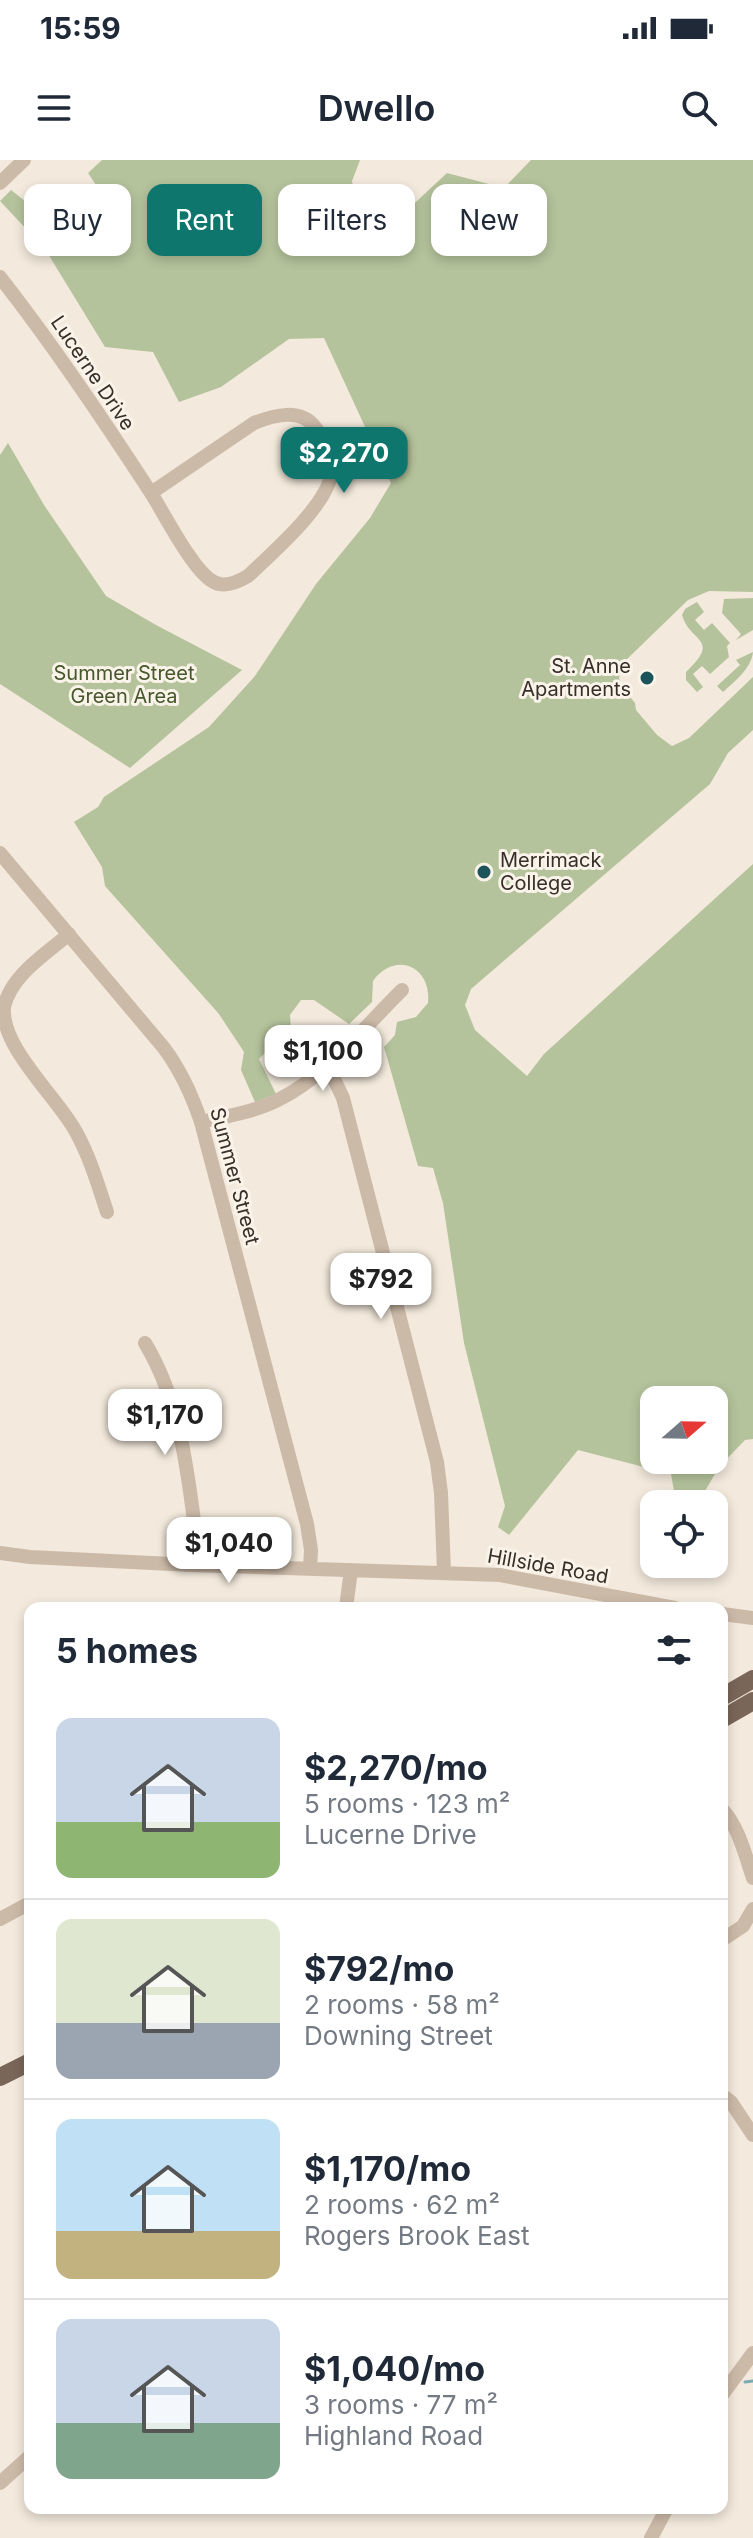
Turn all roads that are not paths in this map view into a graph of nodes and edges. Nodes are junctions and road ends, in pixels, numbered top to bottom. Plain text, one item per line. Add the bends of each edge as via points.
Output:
1 (24, 160) edge
2 (0, 183) edge
3 (0, 277) edge
4 (151, 493) junction
5 (0, 853) edge
6 (69, 934) junction
7 (402, 990) dead end
8 (327, 1064) junction
9 (201, 1122) junction
10 (107, 1212) dead end
11 (145, 1343) dead end
12 (0, 1553) edge
13 (200, 1565) junction
14 (310, 1568) junction
15 (351, 1570) junction
16 (444, 1572) junction
17 (347, 1602) edge
18 (643, 1602) edge
19 (728, 1615) edge
20 (753, 1618) edge
21 (753, 1679) edge
22 (728, 1694) edge
23 (753, 1701) edge
24 (728, 1716) edge
25 (728, 1815) edge
26 (753, 1878) edge
27 (24, 1906) edge
28 (753, 1909) edge
29 (0, 1919) edge
30 (728, 1936) edge
31 (24, 2065) edge
32 (0, 2077) edge
33 (728, 2100) edge
34 (753, 2135) edge
35 (753, 2353) edge
36 (728, 2387) edge
37 (24, 2461) edge
38 (0, 2483) edge
39 (664, 2514) edge
40 (651, 2538) edge

1 - 2 street
3 - 4 street, Lucerne Drive
4 - 4 street, Lucerne Drive via 203,574 214,582 236,582 322,499 332,457 309,420 297,415 270,417
5 - 6 street, Summer Street
6 - 9 street, Summer Street via 174,1062
6 - 10 street via 16,982 3,1019 19,1056 78,1135
7 - 8 street
8 - 9 street via 277,1100
8 - 16 street via 343,1098 437,1462
9 - 14 street, Summer Street via 307,1524
11 - 13 street via 159,1366 176,1418
12 - 13 street, Hillside Road
13 - 14 street, Hillside Road
14 - 15 street, Hillside Road
15 - 16 street, Hillside Road
15 - 17 street
16 - 18 street, Hillside Road via 500,1575
19 - 20 street
21 - 22 main road
23 - 24 main road
25 - 26 street
27 - 29 street
28 - 30 street via 743,1926
31 - 32 main road
33 - 34 street
35 - 36 street
37 - 38 street
39 - 40 street

